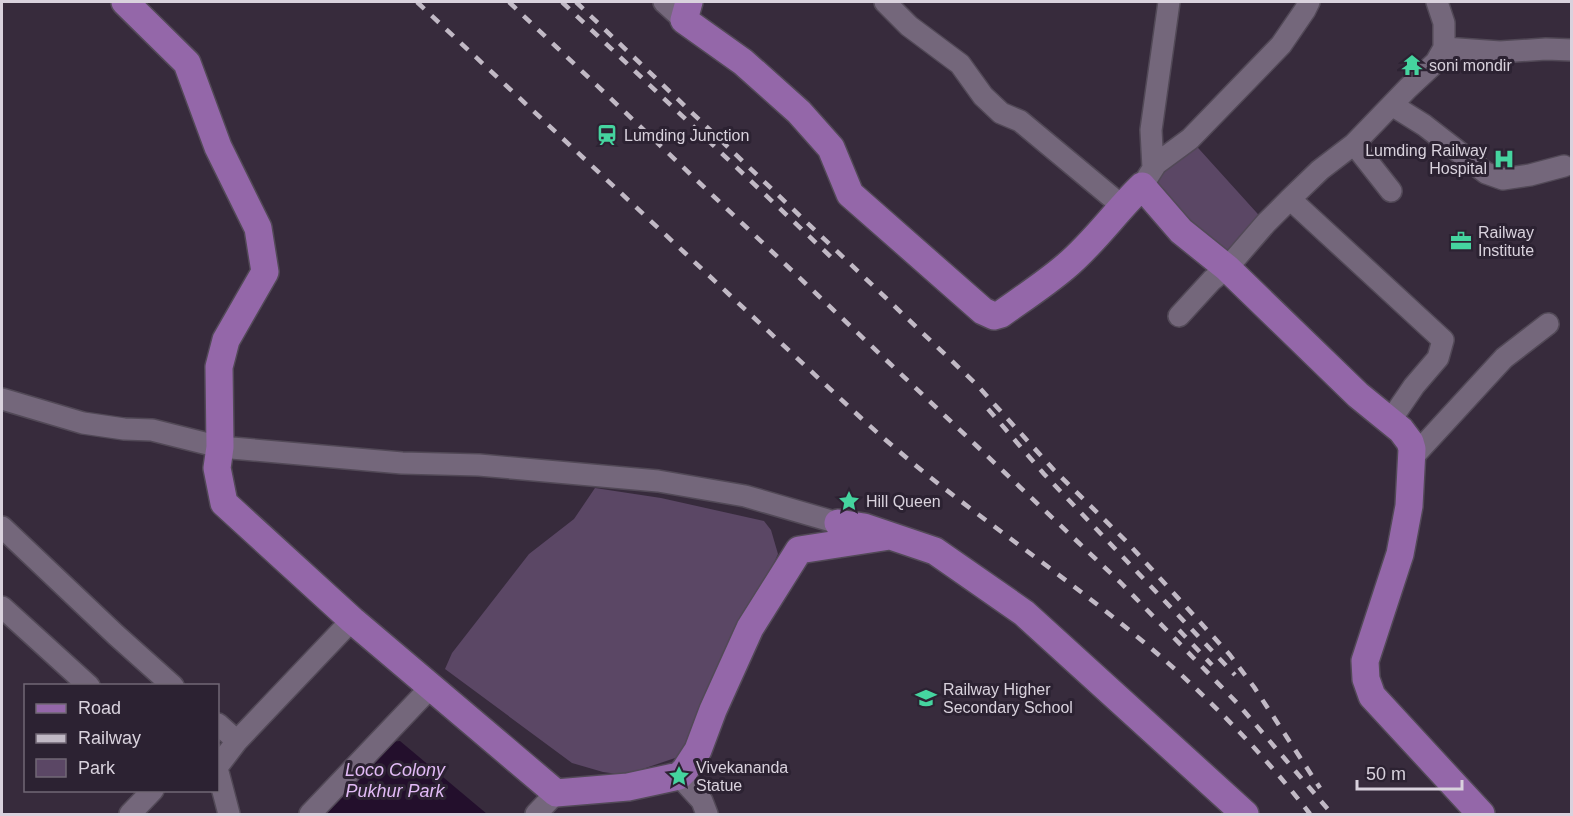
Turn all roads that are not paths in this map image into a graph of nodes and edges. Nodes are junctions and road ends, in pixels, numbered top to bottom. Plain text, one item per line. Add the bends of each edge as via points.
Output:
1 (125, 2) edge
2 (664, 2) edge
3 (885, 2) edge
4 (1309, 2) edge
5 (1437, 2) edge
6 (1455, 2) edge
7 (1171, 6) edge
8 (686, 11) edge
9 (1444, 23) junction
10 (1444, 48) junction
11 (1572, 50) edge
12 (1392, 105) junction
13 (1354, 144) junction
14 (1564, 166) dead end
15 (1148, 177) junction
16 (1391, 191) dead end
17 (1290, 199) junction
18 (1121, 206) junction
19 (1227, 268) junction
20 (1179, 316) dead end
21 (1548, 324) dead end
22 (2, 399) edge
23 (1390, 421) junction
24 (220, 447) junction
25 (1412, 458) junction
26 (838, 523) joint
27 (2, 527) edge
28 (890, 536) junction
29 (2, 607) edge
30 (352, 620) junction
31 (87, 684) edge
32 (171, 684) edge
33 (431, 687) junction
34 (219, 725) edge
35 (237, 741) junction
36 (219, 765) edge
37 (219, 776) edge
38 (679, 776) junction
39 (151, 792) edge
40 (556, 793) junction
41 (130, 814) edge
42 (229, 814) edge
43 (309, 814) edge
44 (536, 814) edge
45 (707, 814) edge
46 (1245, 814) edge
47 (1481, 814) edge

1 - 24 main road via 187,63 218,147 258,228 265,272 226,340 219,367
2 - 8 street
3 - 18 street via 909,26 960,64 1001,113 1020,121
4 - 15 street via 1281,45 1200,129 1156,164
5 - 9 street
6 - 9 street
7 - 15 street via 1151,130
8 - 18 main road via 799,112 831,148 850,194 982,311 993,316 1065,267
9 - 10 street
10 - 11 street via 1500,52
10 - 12 street via 1436,62
12 - 13 street
12 - 14 street via 1486,173 1503,179
13 - 16 street
13 - 17 street
15 - 18 main road
15 - 19 main road via 1181,231
17 - 19 street
17 - 23 street via 1443,340 1438,358
19 - 20 street
19 - 23 main road
21 - 25 street via 1504,358
22 - 24 street via 83,423 152,430
23 - 25 main road via 1410,442
24 - 26 street via 658,481 745,496
24 - 30 main road via 218,468 224,503
25 - 47 main road via 1400,554 1365,661 1366,680 1372,696
26 - 28 main road
27 - 32 street
28 - 38 main road via 799,550 750,628 698,750
28 - 46 main road via 935,551 1024,613
29 - 31 street
30 - 33 main road
30 - 35 street
33 - 40 main road
33 - 43 street
34 - 35 street
35 - 36 street
37 - 42 street
38 - 40 main road via 628,787
38 - 45 street via 702,801
39 - 41 street
40 - 44 street

